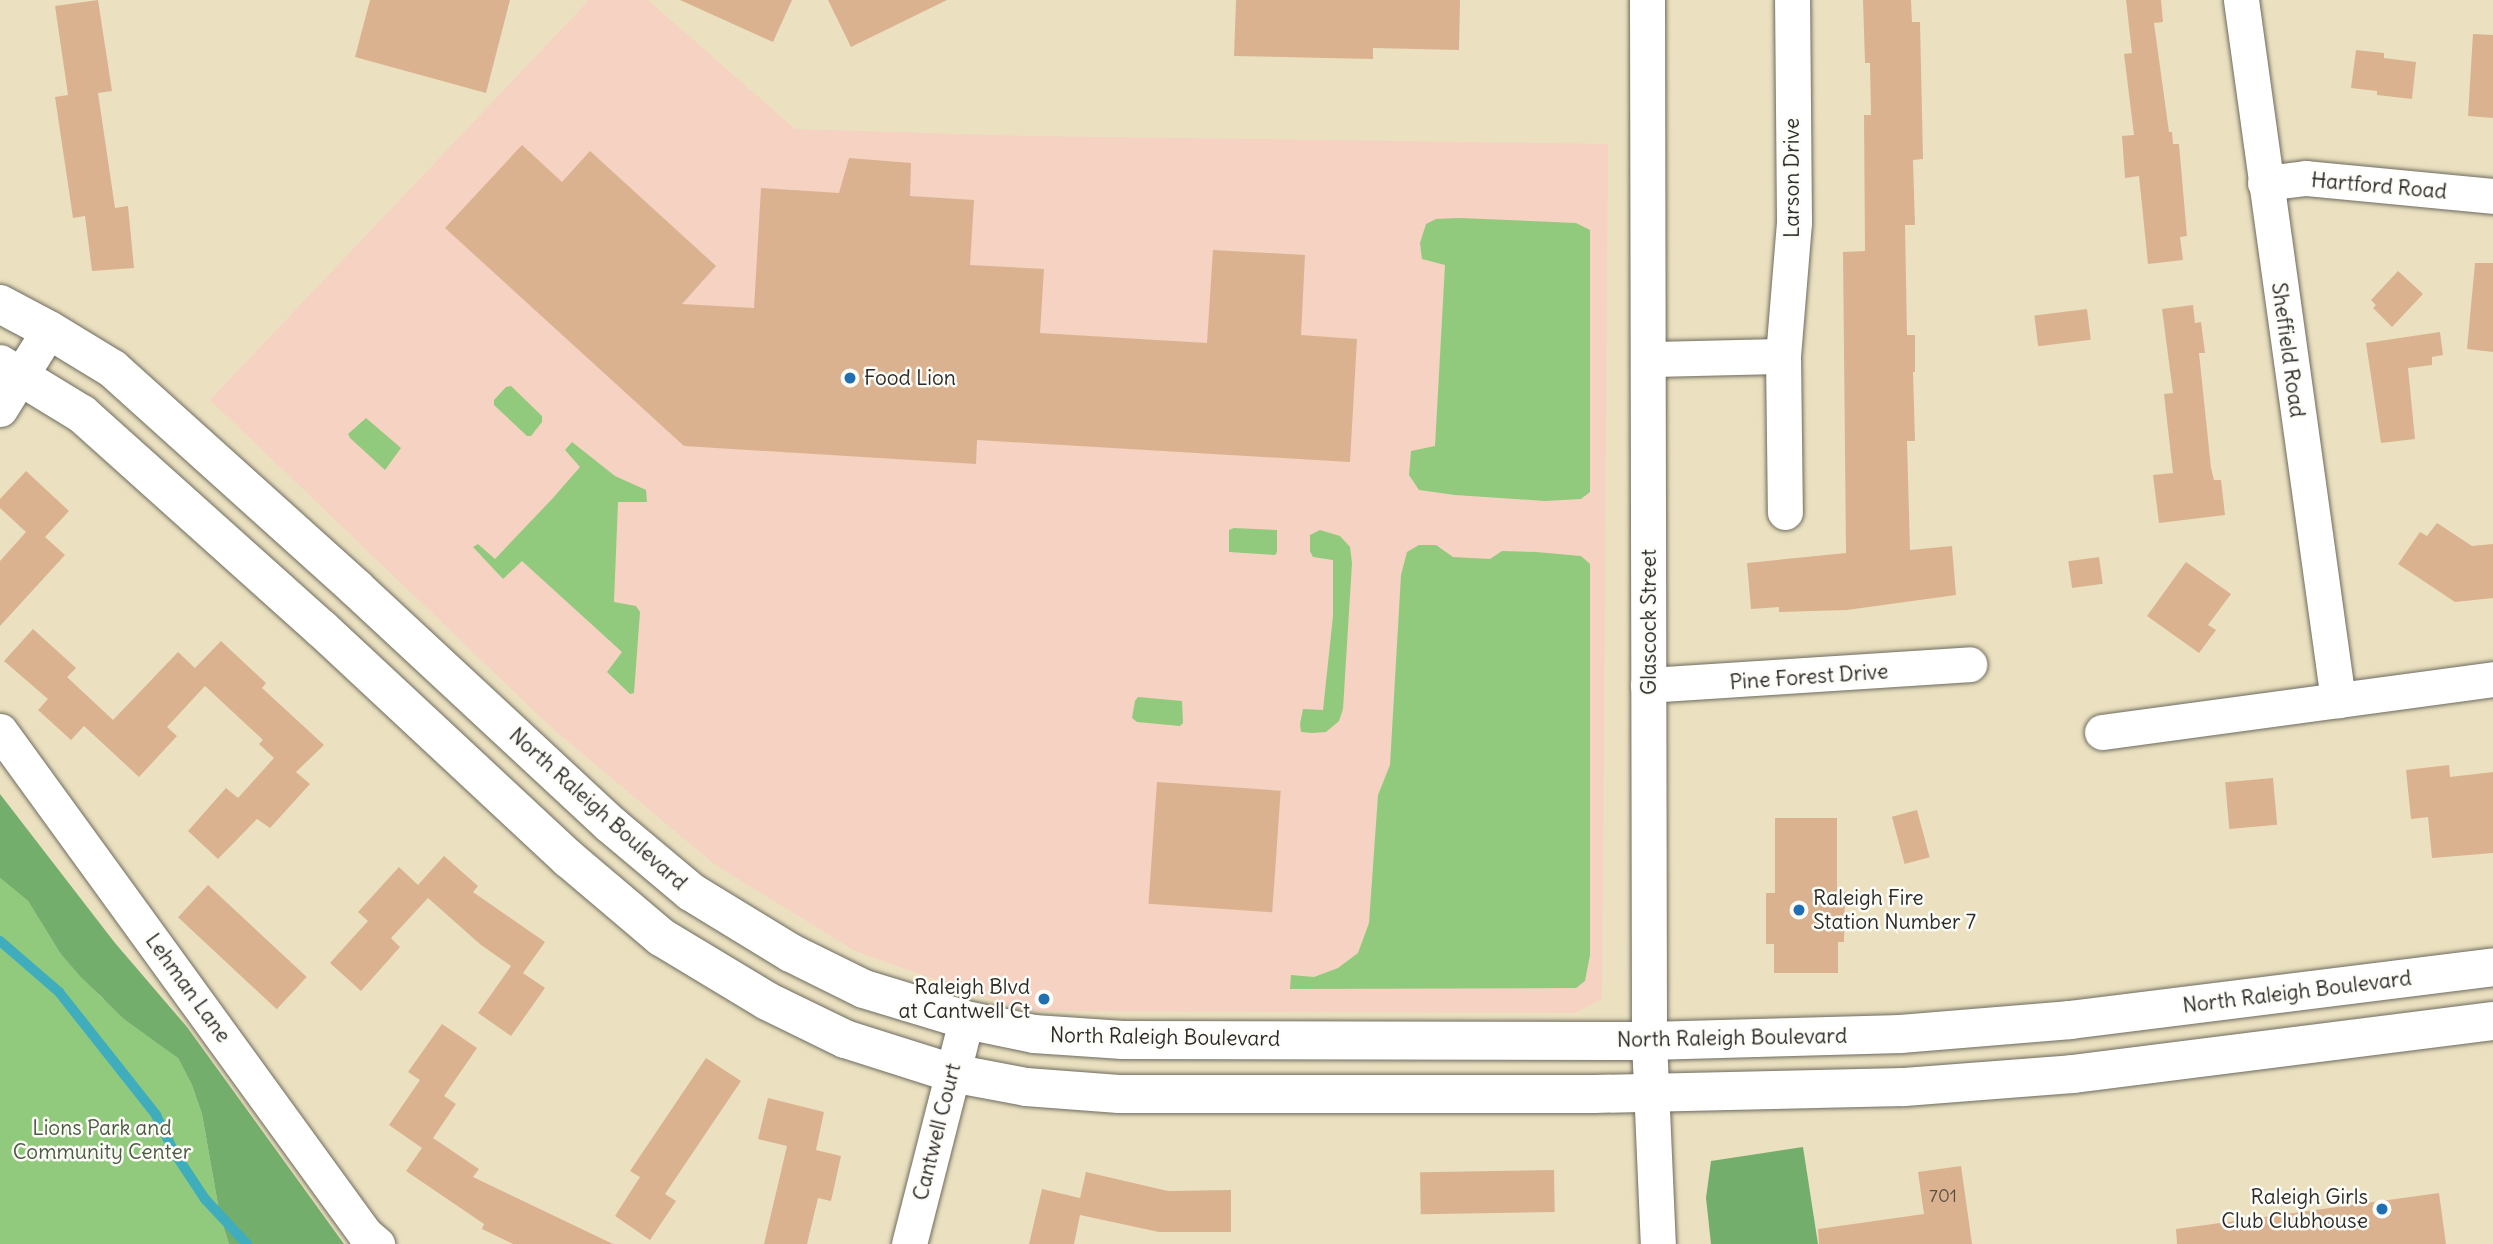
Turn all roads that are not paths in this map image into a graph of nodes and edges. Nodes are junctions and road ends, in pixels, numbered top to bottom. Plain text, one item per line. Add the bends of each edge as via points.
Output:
1 (1647, 0) edge
2 (1792, 0) edge
3 (2241, 0) edge
4 (2265, 183) junction
5 (2493, 196) edge
6 (0, 304) edge
7 (49, 330) junction
8 (1783, 356) junction
9 (1650, 359) junction
10 (11, 370) edge
11 (0, 409) edge
12 (1785, 512) dead end
13 (1969, 664) dead end
14 (2493, 680) edge
15 (1648, 685) junction
16 (2338, 700) junction
17 (0, 731) edge
18 (2102, 732) dead end
19 (2493, 967) edge
20 (966, 1020) junction
21 (2493, 1021) edge
22 (1649, 1041) junction
23 (952, 1073) junction
24 (1650, 1092) junction
25 (377, 1244) edge
26 (909, 1244) edge
27 (1658, 1244) edge

1 - 9 street, Glascock Street
2 - 8 street, Larson Drive via 1794,222
3 - 4 street, Sheffield Road
4 - 5 street, Hartford Road via 2306,178
4 - 16 street, Sheffield Road
6 - 7 main road, North Raleigh Boulevard
7 - 10 street
7 - 20 main road, North Raleigh Boulevard via 113,369 610,824 691,892 791,953 864,989
8 - 9 street
8 - 12 street, Larson Drive
9 - 15 street, Glascock Street
10 - 11 street
10 - 23 main road via 82,414 569,859 661,937 766,1001 845,1040
13 - 15 street, Pine Forest Drive
14 - 16 street
15 - 22 street, Glascock Street
16 - 18 street
17 - 25 street, Lehman Lane via 365,1234
19 - 22 main road, North Raleigh Boulevard via 2070,1020 1901,1034
20 - 22 main road, North Raleigh Boulevard via 1034,1034 1123,1040
20 - 23 street, Cantwell Court
21 - 24 main road via 2073,1074 1904,1087
22 - 24 street, Glascock Street
23 - 24 main road via 1026,1087 1119,1094
23 - 26 street, Cantwell Court
24 - 27 street, Glascock Street

